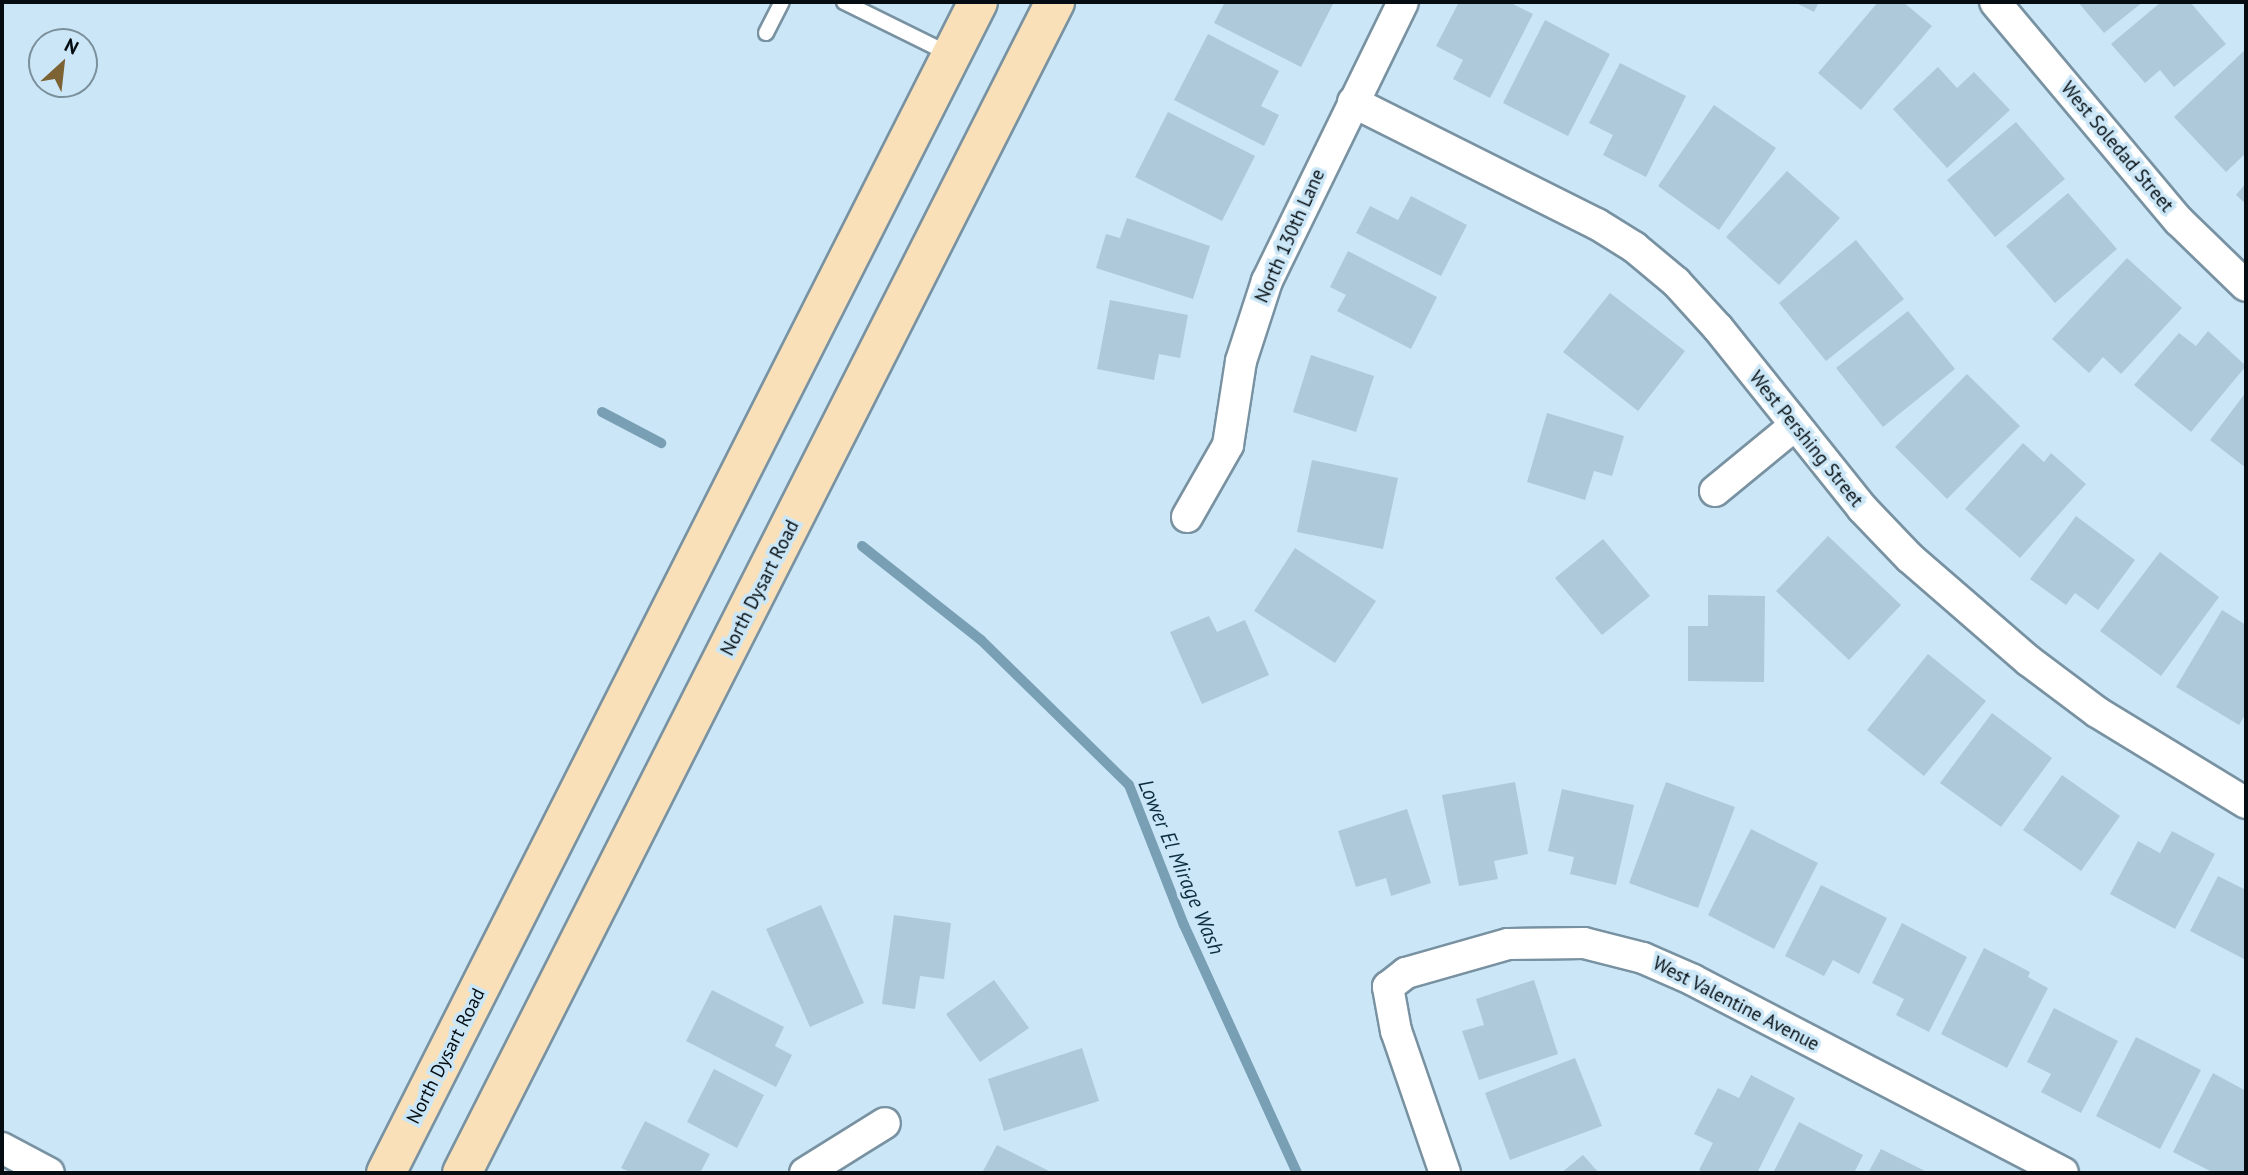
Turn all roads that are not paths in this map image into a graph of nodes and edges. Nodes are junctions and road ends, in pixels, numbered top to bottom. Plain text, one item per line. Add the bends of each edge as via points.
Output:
1 (782, 2) edge
2 (844, 2) edge
3 (978, 2) edge
4 (1055, 2) edge
5 (1403, 2) edge
6 (1995, 2) edge
7 (766, 33) dead end
8 (951, 55) junction
9 (1353, 102) junction
10 (2246, 286) edge
11 (1794, 426) junction
12 (1716, 491) dead end
13 (1187, 517) dead end
14 (2246, 803) edge
15 (885, 1122) dead end
16 (2, 1148) edge
17 (49, 1173) edge
18 (386, 1173) edge
19 (462, 1173) edge
20 (804, 1173) edge
21 (1445, 1173) edge
22 (2063, 1173) edge

1 - 7 lane
2 - 8 lane
3 - 8 main road, North Dysart Road
4 - 19 main road, North Dysart Road
5 - 9 street, North 130th Lane
6 - 10 street, West Soledad Street via 2179,221
8 - 18 main road, North Dysart Road
9 - 11 street, West Pershing Street via 1634,247 1676,282 1718,328
9 - 13 street, North 130th Lane via 1267,281 1241,361 1228,445
11 - 12 street
11 - 14 street, West Pershing Street via 1910,558 2029,661 2151,748
15 - 20 street
16 - 17 street
21 - 22 street, West Valentine Avenue via 1396,1031 1388,987 1406,973 1508,944 1584,943 1643,958 1693,979

